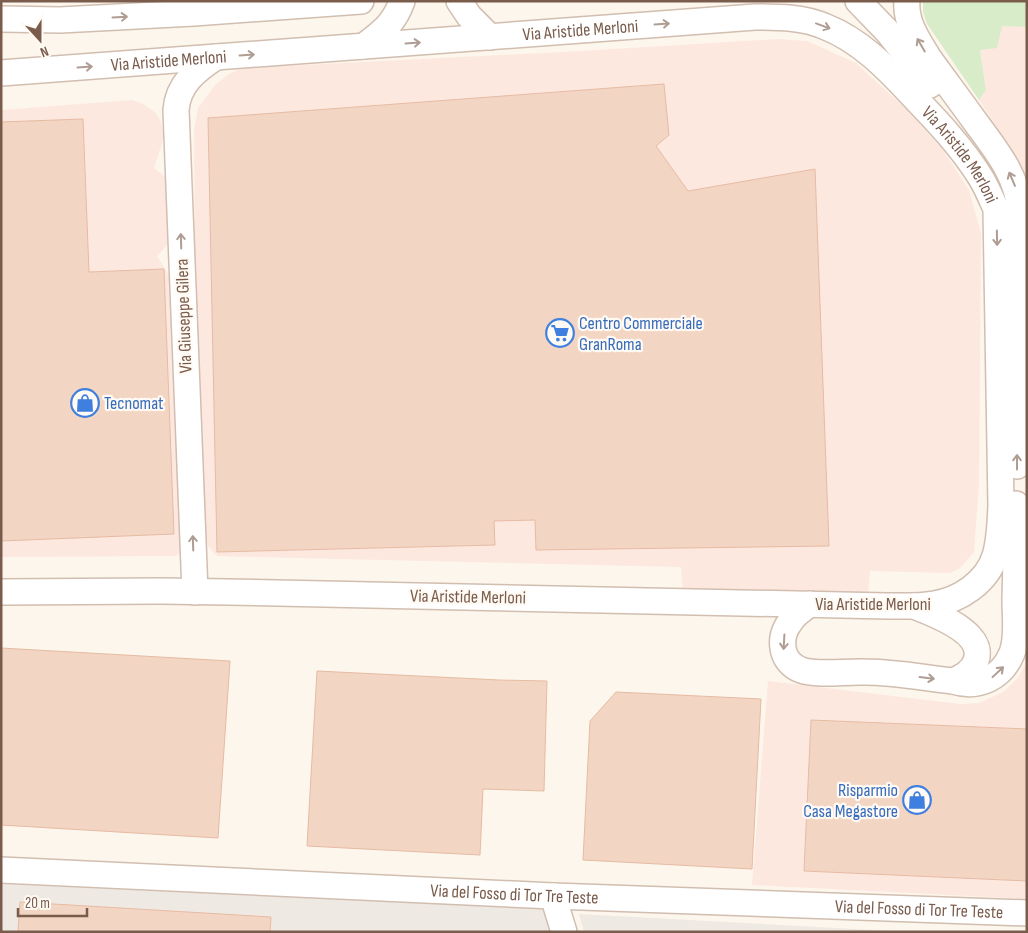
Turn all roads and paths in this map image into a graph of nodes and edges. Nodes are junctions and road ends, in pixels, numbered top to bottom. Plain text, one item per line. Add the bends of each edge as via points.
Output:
1 (361, 1) edge
2 (402, 1) edge
3 (459, 1) edge
4 (858, 1) edge
5 (907, 1) edge
6 (1, 19) edge
7 (490, 37) junction
8 (364, 46) junction
9 (216, 57) junction
10 (1, 73) edge
11 (996, 209) junction
12 (1, 592) edge
13 (195, 592) junction
14 (810, 604) junction
15 (913, 606) junction
16 (953, 681) junction
17 (1, 870) edge
18 (553, 896) junction
19 (1027, 913) edge
20 (564, 932) edge

6 -> 1 street via 60,20
2 - 8 street via 393,21
3 - 7 street
4 - 11 street via 887,31 976,146 990,176
16 -> 5 street via 975,684 992,678 1008,661 1014,641 1020,204 1004,162 919,42 909,19
8 -> 7 street, Via Aristide Merloni
7 -> 11 street, Via Aristide Merloni via 755,17 796,19 826,26 864,49 930,113 973,166
9 -> 8 street, Via Aristide Merloni
10 -> 9 street, Via Aristide Merloni
13 -> 9 street, Via Giuseppe Gilera via 176,101 191,76
11 -> 15 street, Via Aristide Merloni via 1001,506 996,550 992,564 976,584 947,601
12 - 13 street, Via Aristide Merloni
13 - 14 street, Via Aristide Merloni
14 - 15 street, Via Aristide Merloni
14 -> 16 street via 791,620 782,641 786,658 800,670 868,672
15 - 16 street via 946,620 974,643 977,656 972,670
17 - 18 street, Via del Fosso di Tor Tre Teste
18 - 19 street, Via del Fosso di Tor Tre Teste
18 - 20 street

